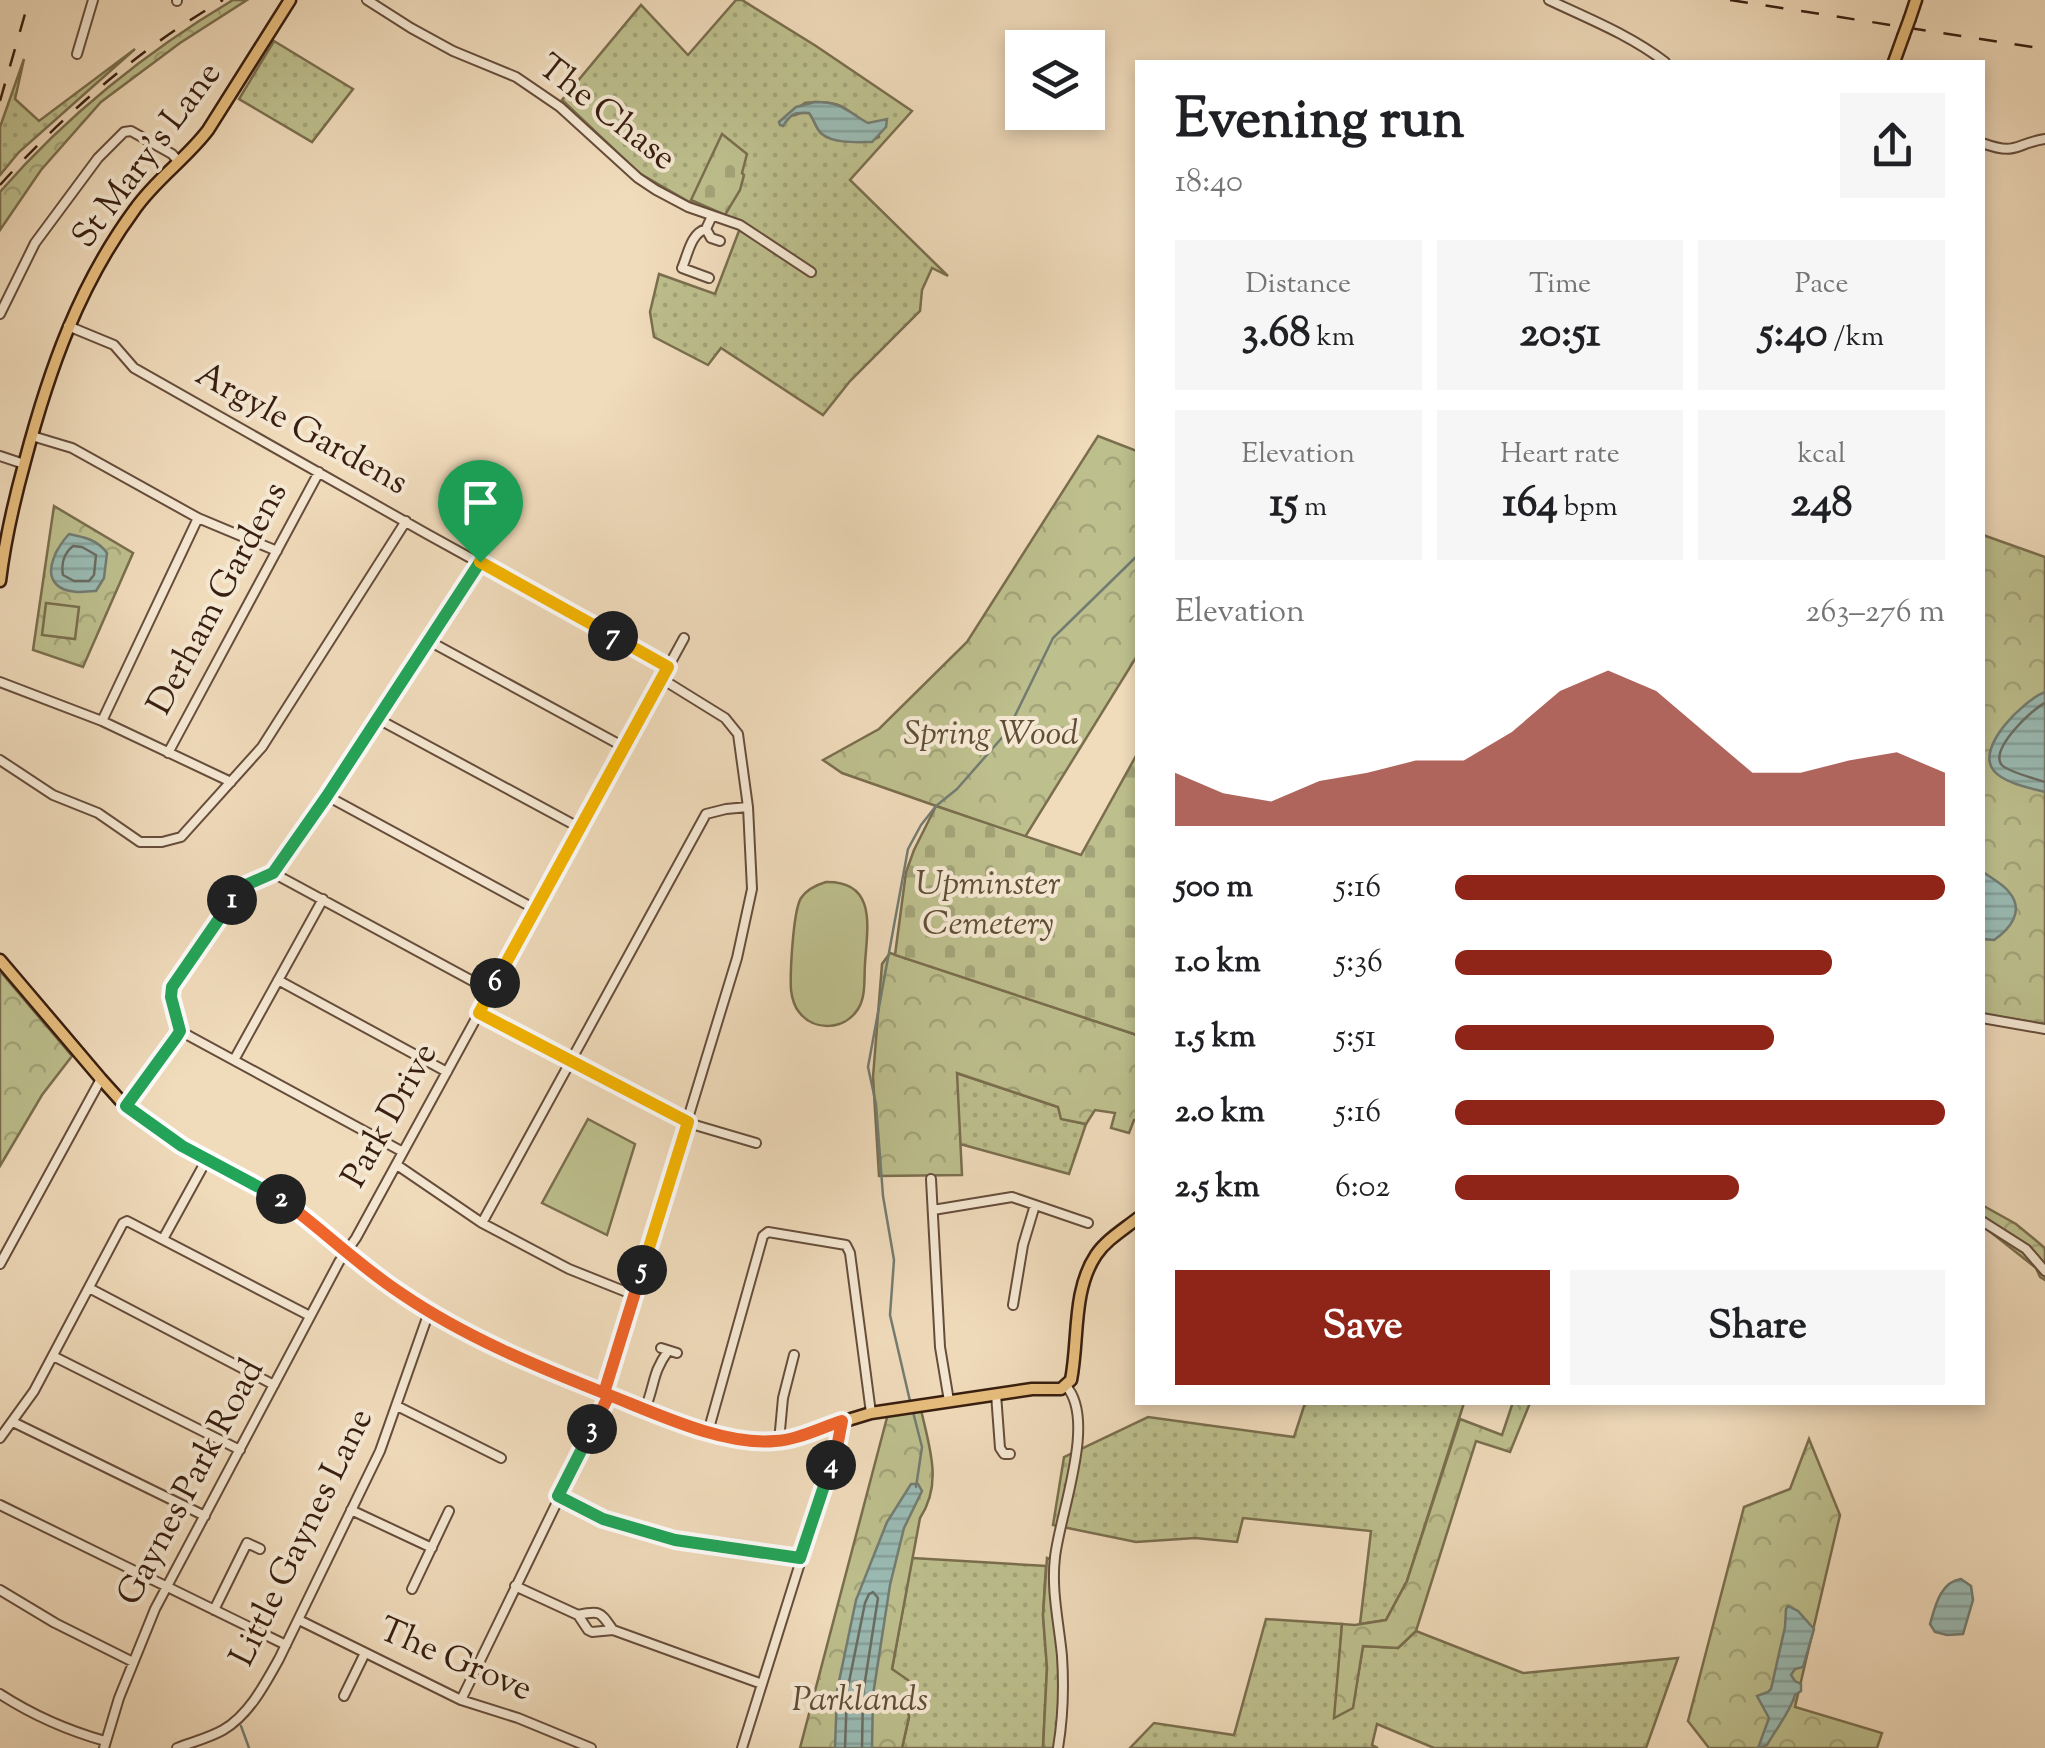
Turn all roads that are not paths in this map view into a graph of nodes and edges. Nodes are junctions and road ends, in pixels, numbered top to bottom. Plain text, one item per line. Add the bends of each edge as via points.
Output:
1 (93, 0) edge
2 (290, 0) edge
3 (367, 0) edge
4 (1549, 0) edge
5 (1916, 0) edge
6 (77, 54) dead end
7 (1662, 60) edge
8 (1895, 60) edge
9 (2045, 139) edge
10 (1985, 144) edge
11 (179, 162) junction
12 (712, 216) junction
13 (706, 229) junction
14 (720, 241) dead end
15 (811, 272) dead end
16 (710, 278) dead end
17 (0, 314) edge
18 (68, 326) junction
19 (32, 436) junction
20 (0, 456) edge
21 (24, 464) junction
22 (319, 472) junction
23 (5, 518) edge
24 (198, 518) junction
25 (406, 522) junction
26 (277, 551) junction
27 (480, 562) junction
28 (0, 581) edge
29 (684, 638) dead end
30 (429, 641) junction
31 (668, 667) junction
32 (662, 679) junction
33 (0, 682) edge
34 (378, 719) junction
35 (102, 721) junction
36 (624, 747) junction
37 (168, 753) junction
38 (0, 760) edge
39 (231, 782) junction
40 (327, 796) junction
41 (748, 808) junction
42 (580, 828) junction
43 (273, 873) junction
44 (322, 899) junction
45 (536, 909) junction
46 (0, 960) edge
47 (278, 980) junction
48 (491, 991) junction
49 (479, 1013) junction
50 (1985, 1019) edge
51 (2045, 1029) edge
52 (180, 1031) junction
53 (234, 1060) junction
54 (570, 1060) junction
55 (447, 1072) junction
56 (101, 1079) junction
57 (126, 1106) junction
58 (688, 1122) junction
59 (756, 1143) dead end
60 (403, 1152) junction
61 (208, 1159) junction
62 (396, 1165) junction
63 (931, 1179) dead end
64 (1035, 1204) junction
65 (933, 1210) junction
66 (1135, 1220) edge
67 (1985, 1222) edge
68 (482, 1223) junction
69 (1088, 1223) dead end
70 (163, 1238) junction
71 (347, 1251) junction
72 (0, 1264) edge
73 (2045, 1271) edge
74 (89, 1288) junction
75 (634, 1295) junction
76 (1013, 1305) dead end
77 (429, 1312) junction
78 (310, 1316) junction
79 (669, 1351) dead end
80 (794, 1355) dead end
81 (53, 1356) junction
82 (274, 1384) junction
83 (1066, 1386) junction
84 (606, 1394) junction
85 (996, 1394) junction
86 (949, 1401) junction
87 (397, 1406) junction
88 (645, 1409) junction
89 (870, 1414) junction
90 (842, 1421) junction
91 (13, 1422) junction
92 (708, 1432) junction
93 (0, 1438) edge
94 (780, 1441) junction
95 (240, 1450) junction
96 (1010, 1454) dead end
97 (501, 1458) dead end
98 (558, 1496) junction
99 (0, 1505) edge
100 (351, 1510) junction
101 (450, 1512) dead end
102 (204, 1516) junction
103 (432, 1548) junction
104 (260, 1549) dead end
105 (800, 1558) junction
106 (515, 1586) junction
107 (167, 1587) junction
108 (412, 1589) dead end
109 (0, 1590) edge
110 (214, 1610) junction
111 (578, 1615) junction
112 (299, 1620) junction
113 (613, 1630) junction
114 (286, 1644) junction
115 (365, 1653) junction
116 (133, 1662) junction
117 (762, 1684) junction
118 (0, 1694) edge
119 (344, 1696) dead end
120 (461, 1700) junction
121 (104, 1744) edge
122 (177, 1748) edge
123 (592, 1748) edge
124 (742, 1748) edge
125 (1058, 1748) edge

1 - 6 street
2 - 11 main road, St Mary's Lane via 208,130
3 - 12 street, The Chase via 453,51 516,77 638,178
4 - 7 street
5 - 8 main road, bridge
9 - 10 street via 2011,150
11 - 17 street via 124,132 35,243
11 - 18 main road, St Mary's Lane via 126,221
12 - 13 street
12 - 15 street, The Chase via 740,226
13 - 14 street
13 - 16 street via 695,236 682,268
18 - 19 main road, St Mary's Lane
18 - 22 street, Argyle Gardens via 114,345 134,368
19 - 21 main road, St Mary's Lane
19 - 24 street via 72,448
20 - 21 street
21 - 23 main road, St Mary's Lane
22 - 25 street, Argyle Gardens
22 - 26 street, Derham Gardens
23 - 28 main road, St Mary's Lane
24 - 26 street
24 - 35 street
25 - 27 street, Argyle Gardens
25 - 39 street via 262,747
26 - 37 street, Derham Gardens
27 - 30 street
27 - 31 street, Argyle Gardens
29 - 31 street, Park Drive
30 - 34 street
30 - 36 street
31 - 32 street, Park Drive
32 - 36 street, Park Drive
32 - 41 street via 725,718 738,734
33 - 35 street
34 - 40 street
34 - 42 street
35 - 37 street
36 - 42 street, Park Drive
37 - 39 street
38 - 39 street via 140,842 186,834
40 - 43 street
40 - 45 street
41 - 54 street via 706,814
41 - 58 street via 752,889
42 - 45 street, Park Drive
43 - 44 street
43 - 52 street via 237,892 172,987
44 - 47 street
44 - 48 street
45 - 48 street, Park Drive
46 - 56 main road
47 - 53 street
47 - 55 street
48 - 49 street, Park Drive
49 - 54 street
49 - 55 street, Park Drive
50 - 51 street
52 - 53 street
52 - 57 street
53 - 60 street
54 - 58 street
54 - 68 street
55 - 60 street, Park Drive
56 - 57 main road
56 - 72 street
57 - 61 main road
58 - 59 street
58 - 75 street
60 - 62 street, Park Drive
61 - 70 street
61 - 71 main road via 273,1193
62 - 68 street
62 - 71 street, Park Drive
63 - 65 street
64 - 65 street via 1012,1197
64 - 69 street
64 - 76 street
65 - 86 street
66 - 83 main road via 1096,1254 1087,1272
67 - 73 street via 2026,1249
68 - 75 street
70 - 74 street via 123,1223
70 - 78 street
71 - 77 main road
71 - 78 street, Gaynes Park Road
74 - 81 street
74 - 82 street
75 - 84 street
77 - 84 main road
77 - 87 street, Little Gaynes Lane
78 - 82 street, Gaynes Park Road
79 - 88 street via 656,1367
80 - 94 street
81 - 91 street
81 - 95 street
82 - 95 street, Gaynes Park Road
83 - 85 main road
83 - 125 street via 1078,1403 1078,1434 1055,1556 1062,1658
84 - 88 main road
84 - 98 street
85 - 86 main road
85 - 96 street via 1000,1448
86 - 89 main road
87 - 97 street
87 - 100 street, Little Gaynes Lane
88 - 92 main road
89 - 90 main road
89 - 92 street via 846,1245 768,1232
90 - 94 main road
90 - 105 street
91 - 93 street
91 - 102 street
92 - 94 main road
95 - 102 street, Gaynes Park Road
98 - 105 street via 603,1519 675,1540
98 - 106 street
99 - 107 street
100 - 103 street
100 - 112 street, Little Gaynes Lane
101 - 103 street
102 - 107 street, Gaynes Park Road
103 - 108 street
104 - 110 street via 247,1543
105 - 117 street
106 - 111 street
106 - 120 street
107 - 110 street
107 - 116 street, Gaynes Park Road
109 - 116 street
110 - 114 street
111 - 113 street via 592,1632
111 - 113 street via 601,1613
112 - 114 street, Little Gaynes Lane
112 - 115 street, The Grove
113 - 117 street
114 - 122 street, Little Gaynes Lane via 239,1718
115 - 119 street
115 - 120 street, The Grove
116 - 121 street, Gaynes Park Road
117 - 124 street
118 - 121 street
120 - 123 street, The Grove

